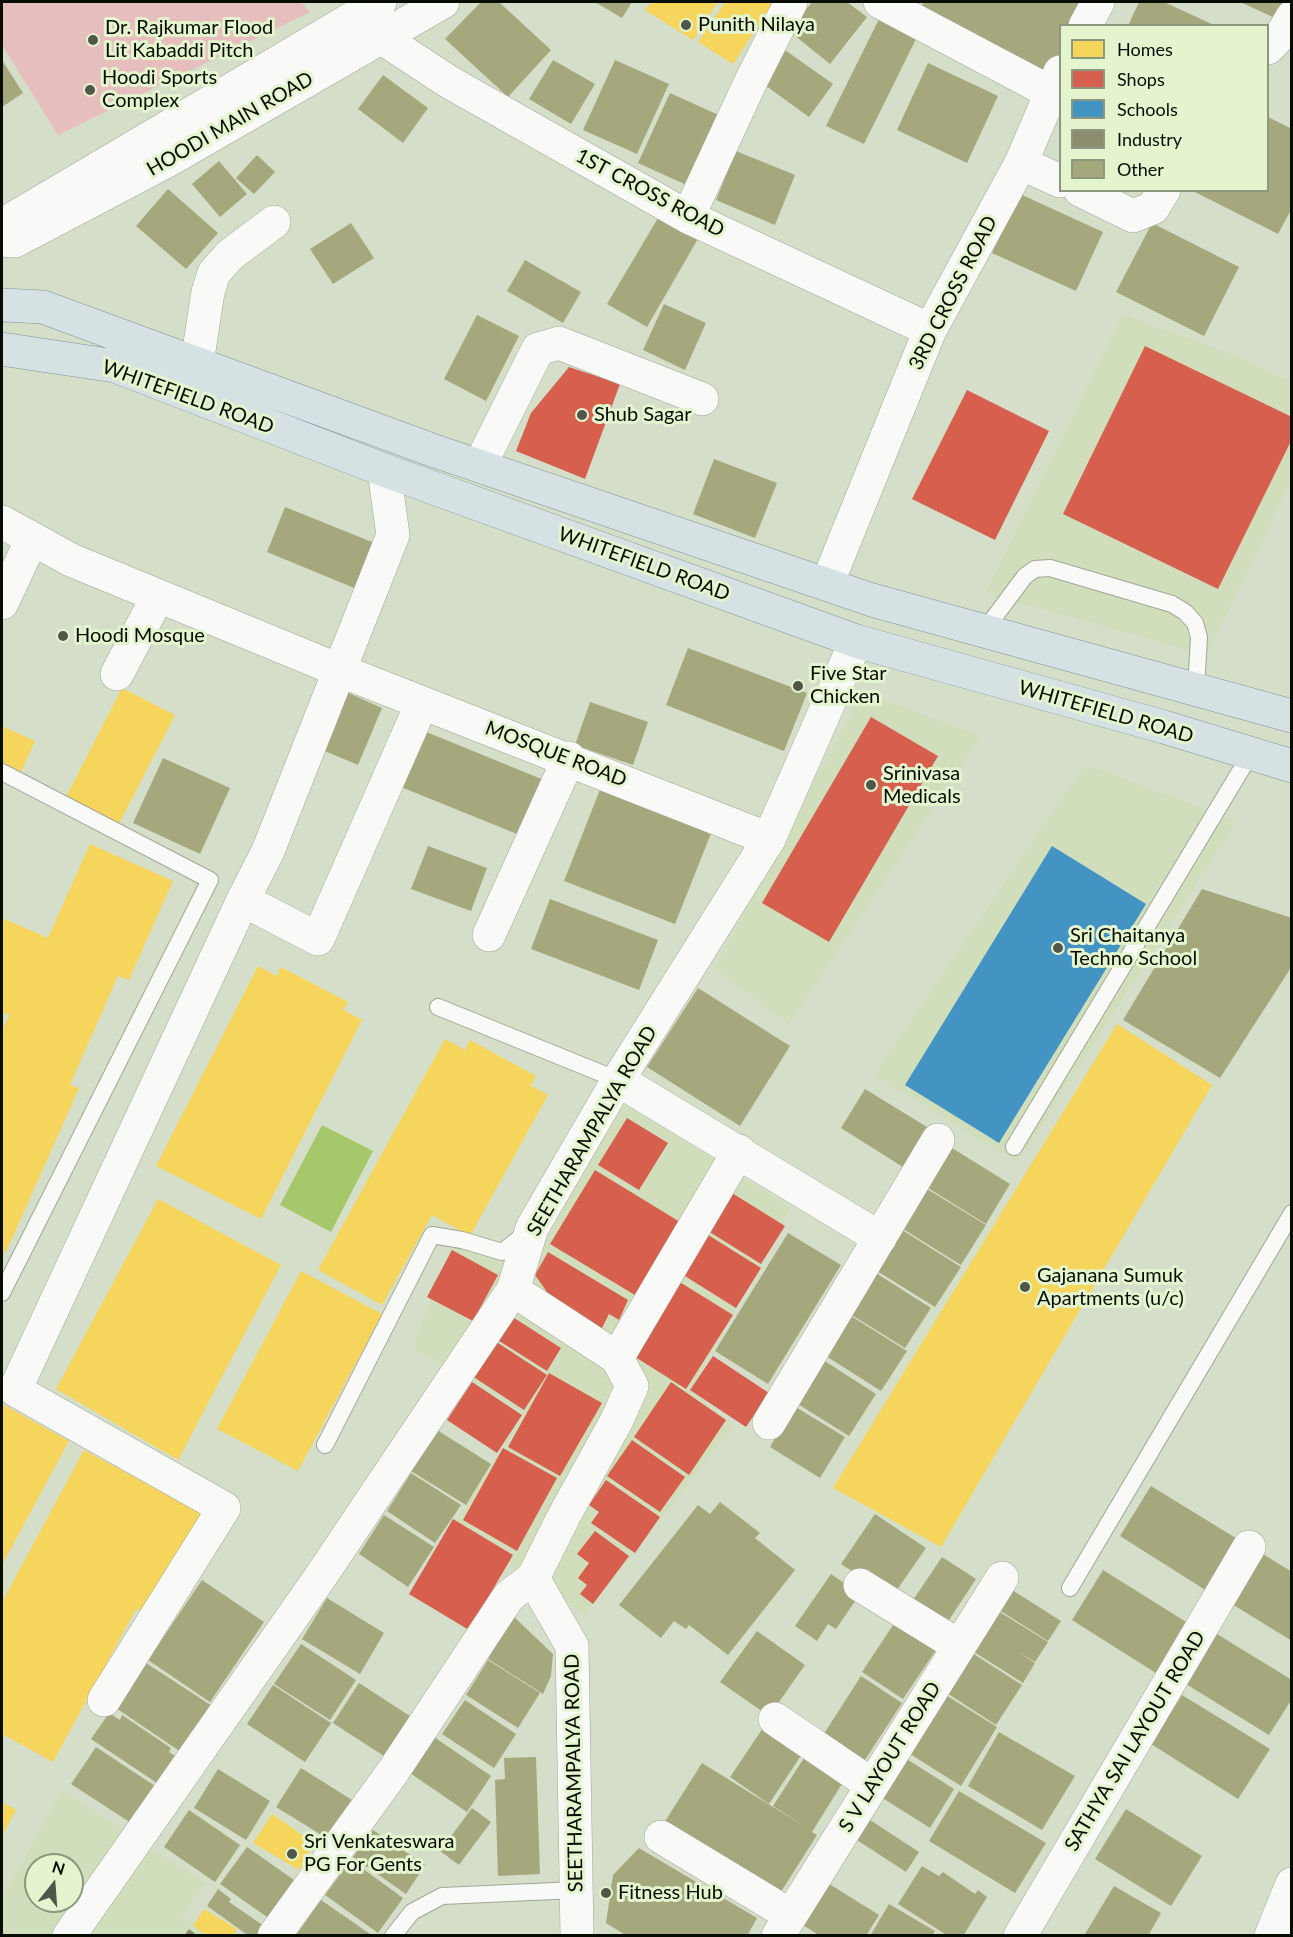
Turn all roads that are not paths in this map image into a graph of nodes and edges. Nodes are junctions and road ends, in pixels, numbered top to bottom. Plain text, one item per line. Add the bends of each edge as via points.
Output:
1 (380, 2) edge
2 (443, 2) edge
3 (791, 2) edge
4 (880, 2) edge
5 (1098, 2) edge
6 (1292, 17) edge
7 (352, 18) junction
8 (1086, 24) edge
9 (380, 39) junction
10 (1269, 47) edge
11 (1055, 82) edge
12 (1021, 163) junction
13 (1059, 181) edge
14 (1084, 192) edge
15 (1163, 192) edge
16 (688, 217) junction
17 (274, 222) dead end
18 (6, 236) edge
19 (2, 305) edge
20 (930, 330) junction
21 (2, 349) edge
22 (197, 363) junction
23 (702, 399) dead end
24 (480, 465) junction
25 (384, 470) junction
26 (2, 522) edge
27 (32, 539) junction
28 (827, 584) junction
29 (158, 596) junction
30 (2, 603) edge
31 (984, 631) junction
32 (856, 641) junction
33 (341, 671) junction
34 (117, 674) dead end
35 (1196, 690) junction
36 (422, 703) junction
37 (1292, 716) edge
38 (1250, 755) junction
39 (569, 758) junction
40 (1292, 766) edge
41 (2, 772) edge
42 (769, 839) junction
43 (243, 900) junction
44 (489, 934) dead end
45 (438, 1007) dead end
46 (618, 1080) junction
47 (938, 1140) dead end
48 (1014, 1147) dead end
49 (740, 1151) junction
50 (1292, 1213) edge
51 (532, 1228) junction
52 (880, 1238) junction
53 (513, 1290) junction
54 (2, 1293) edge
55 (617, 1358) junction
56 (769, 1423) dead end
57 (325, 1444) dead end
58 (1249, 1547) dead end
59 (533, 1578) junction
60 (1002, 1578) dead end
61 (860, 1585) dead end
62 (1070, 1588) dead end
63 (959, 1646) junction
64 (104, 1700) dead end
65 (775, 1719) dead end
66 (872, 1785) junction
67 (661, 1837) dead end
68 (1292, 1884) edge
69 (577, 1890) junction
70 (784, 1925) edge
71 (579, 1934) edge
72 (69, 1935) edge
73 (274, 1935) edge
74 (393, 1935) edge
75 (1020, 1935) edge
76 (1271, 1935) edge

1 - 7 street
2 - 9 street, HOODI MAIN ROAD
3 - 16 street
4 - 11 street
5 - 8 street
6 - 10 street
7 - 9 street, 1ST CROSS ROAD
7 - 18 street via 14,218
9 - 16 street, 1ST CROSS ROAD
9 - 18 street, HOODI MAIN ROAD via 167,161
11 - 12 street, 3RD CROSS ROAD
12 - 13 street
12 - 20 street, 3RD CROSS ROAD
14 - 15 street via 1133,216 1152,208
16 - 20 street, 1ST CROSS ROAD
17 - 22 street via 230,255 214,273
19 - 22 main road, WHITEFIELD ROAD via 42,307
20 - 28 street, 3RD CROSS ROAD
21 - 25 main road, WHITEFIELD ROAD via 115,366
22 - 24 main road, WHITEFIELD ROAD
23 - 24 street via 577,349 559,344 538,349
24 - 28 main road, WHITEFIELD ROAD
25 - 32 main road, WHITEFIELD ROAD
25 - 33 street via 393,535
26 - 27 street, MOSQUE ROAD
27 - 29 street, MOSQUE ROAD via 71,560
27 - 30 street
28 - 31 main road, WHITEFIELD ROAD
29 - 33 street, MOSQUE ROAD
29 - 34 street
31 - 35 main road, WHITEFIELD ROAD
31 - 35 lane via 1025,576 1035,569 1050,568 1172,604 1185,612 1195,623 1198,637
32 - 38 main road, WHITEFIELD ROAD
32 - 42 street, SEETHARAMPALYA ROAD
33 - 36 street, MOSQUE ROAD
33 - 43 street via 268,851
35 - 37 main road, WHITEFIELD ROAD
36 - 39 street, MOSQUE ROAD
36 - 43 street via 318,939
38 - 40 main road, WHITEFIELD ROAD
38 - 48 lane
39 - 42 street, MOSQUE ROAD
39 - 44 street
41 - 54 lane via 210,880
42 - 46 street, SEETHARAMPALYA ROAD
43 - 64 street via 15,1390 224,1508
45 - 46 lane
46 - 49 street
46 - 51 street, SEETHARAMPALYA ROAD
47 - 52 street
49 - 52 street
49 - 55 street
50 - 62 lane
51 - 53 street, SEETHARAMPALYA ROAD
51 - 57 lane via 502,1252 432,1235
52 - 56 street
53 - 55 street
53 - 72 street, SEETHARAMPALYA ROAD via 321,1576
55 - 59 street via 632,1386
58 - 75 street, SATHYA SAI LAYOUT ROAD
59 - 69 street, SEETHARAMPALYA ROAD via 572,1646
59 - 73 street via 509,1596 392,1773
60 - 63 street, S V LAYOUT ROAD
61 - 63 street
63 - 66 street, S V LAYOUT ROAD
65 - 66 street
66 - 70 street, S V LAYOUT ROAD
67 - 70 street
68 - 76 street
69 - 71 street, SEETHARAMPALYA ROAD
69 - 74 lane via 442,1896 412,1912

